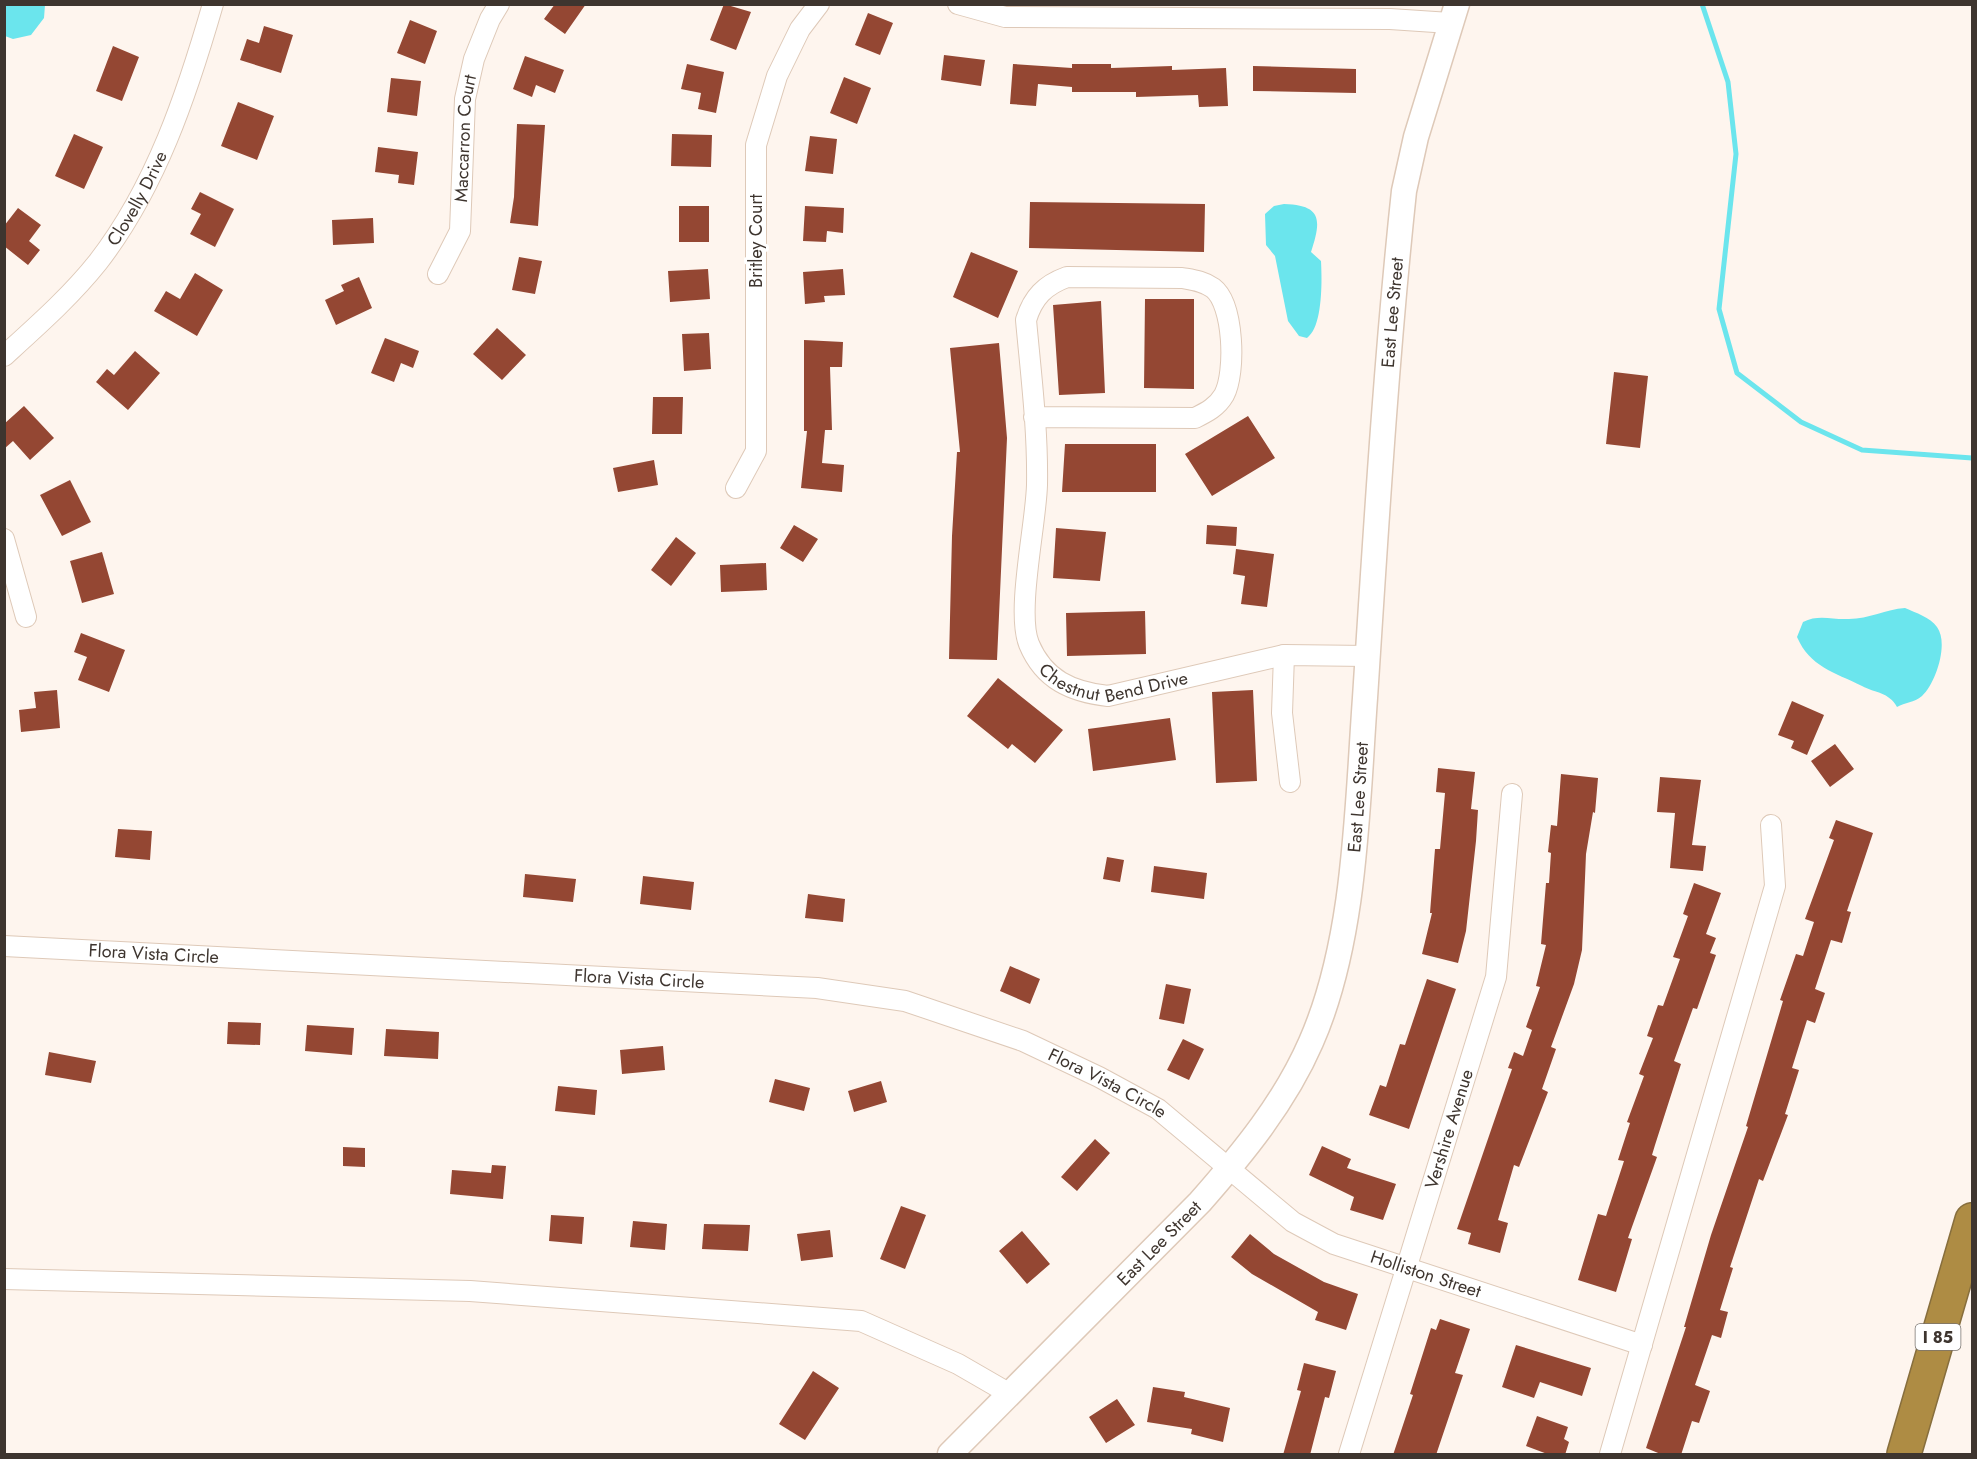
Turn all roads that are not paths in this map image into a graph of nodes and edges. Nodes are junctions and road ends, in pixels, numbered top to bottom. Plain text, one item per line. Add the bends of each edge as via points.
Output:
1 (213, 4) edge
2 (499, 4) edge
3 (819, 4) edge
4 (958, 4) edge
5 (1454, 14) edge
6 (438, 274) dead end
7 (4, 356) edge
8 (1034, 417) junction
9 (736, 488) dead end
10 (4, 539) edge
11 (26, 617) dead end
12 (1284, 655) junction
13 (1368, 656) junction
14 (1290, 782) dead end
15 (1512, 794) dead end
16 (1771, 825) dead end
17 (4, 946) edge
18 (1229, 1168) junction
19 (1972, 1220) edge
20 (1408, 1269) junction
21 (4, 1279) edge
22 (1642, 1345) junction
23 (1010, 1394) junction
24 (950, 1455) edge
25 (1349, 1455) edge
26 (1610, 1455) edge
27 (1904, 1455) edge

1 - 7 street, Clovelly Drive via 183,102 141,197 98,262
2 - 6 street, Maccarron Court via 474,59 465,99 460,231
3 - 9 street, Britley Court via 800,29 777,76 756,145 756,451
4 - 5 street via 1005,17 1390,19
5 - 13 street, East Lee Street via 1416,137 1404,191
8 - 8 street, Chestnut Bend Drive via 1026,320 1035,300 1051,283 1092,275 1182,278 1201,281 1224,301 1229,319 1230,379 1224,395 1212,409 1195,418
8 - 12 street, Chestnut Bend Drive via 1037,486 1024,617 1028,642 1040,664 1059,684 1108,696
10 - 11 street
12 - 13 street, Chestnut Bend Drive
12 - 14 street via 1282,713
13 - 18 street, East Lee Street via 1354,841 1333,977 1312,1040 1286,1094
15 - 20 street, Vershire Avenue via 1496,977
16 - 22 street via 1775,886
17 - 18 street, Flora Vista Circle via 817,988 906,1001 1023,1041 1099,1077 1158,1109
18 - 20 street, Holliston Street via 1293,1222 1334,1245
18 - 23 street, East Lee Street
19 - 27 highway, I 85
20 - 22 street, Holliston Street
20 - 25 street, Vershire Avenue
21 - 23 street via 470,1291 861,1321 958,1364
22 - 26 street
23 - 24 street, East Lee Street

